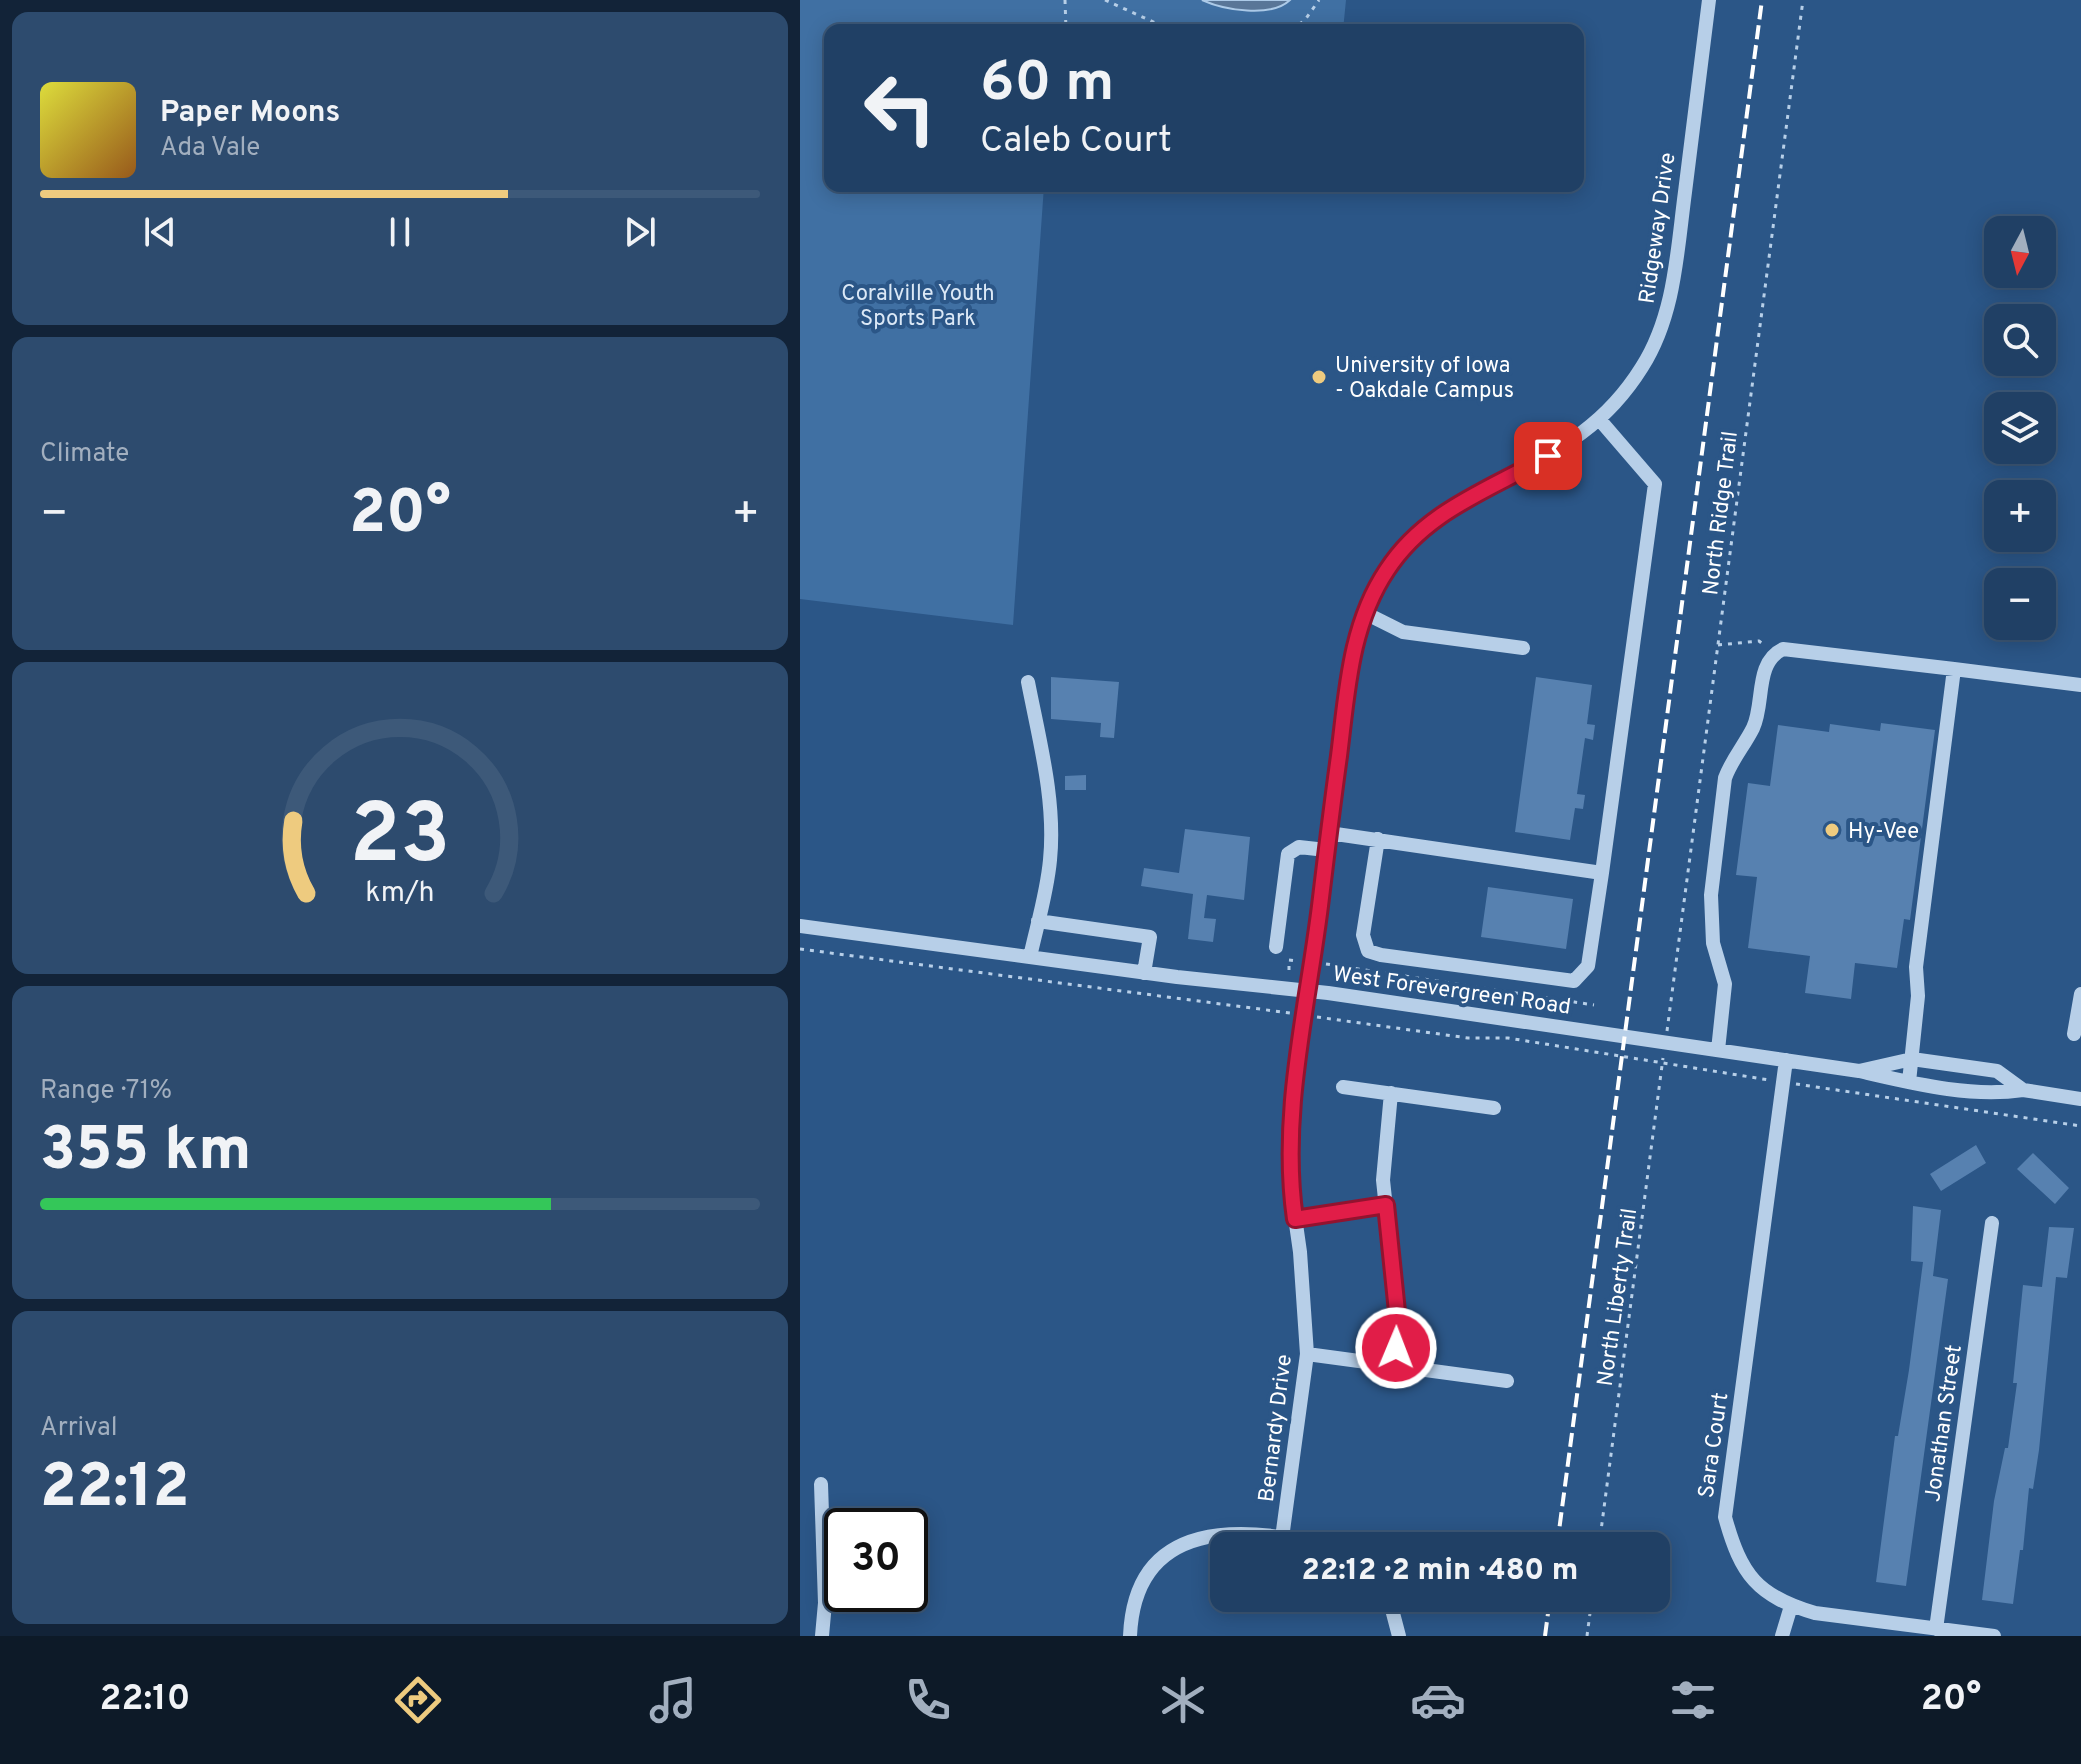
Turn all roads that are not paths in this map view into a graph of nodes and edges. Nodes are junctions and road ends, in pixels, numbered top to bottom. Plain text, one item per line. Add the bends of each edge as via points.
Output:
1 (1709, 0) edge
2 (1599, 419) junction
3 (1365, 613) junction
4 (1523, 648) dead end
5 (1954, 669) junction
6 (1028, 682) dead end
7 (2081, 685) edge
8 (1329, 833) junction
9 (1378, 839) junction
10 (1326, 850) junction
11 (1602, 873) junction
12 (1038, 921) junction
13 (800, 926) edge
14 (1276, 947) dead end
15 (1030, 957) junction
16 (1144, 973) junction
17 (1309, 990) junction
18 (2081, 994) edge
19 (2074, 1034) dead end
20 (1718, 1050) junction
21 (1912, 1059) junction
22 (1786, 1060) junction
23 (1859, 1071) junction
24 (1909, 1082) junction
25 (1343, 1087) dead end
26 (2023, 1090) junction
27 (1391, 1093) junction
28 (2081, 1099) edge
29 (1494, 1108) dead end
30 (1386, 1205) junction
31 (1295, 1219) junction
32 (1992, 1223) dead end
33 (1307, 1354) junction
34 (1394, 1366) junction
35 (1507, 1381) dead end
36 (821, 1484) dead end
37 (1283, 1532) edge
38 (1210, 1534) edge
39 (1791, 1606) junction
40 (1393, 1612) edge
41 (1936, 1629) junction
42 (822, 1636) edge
43 (1130, 1636) edge
44 (1399, 1636) edge
45 (1782, 1636) edge
46 (1994, 1636) edge

1 - 2 street, Ridgeway Drive via 1672,292 1641,368
2 - 3 street, Ridgeway Drive via 1564,447 1443,511 1406,545
2 - 11 street via 1655,484
3 - 4 street via 1403,632
3 - 8 street, Ridgeway Drive via 1351,662
5 - 7 street
5 - 20 street via 1783,649 1773,654 1754,726 1725,778 1711,895 1713,943 1725,984
5 - 21 street via 1916,967
6 - 12 street via 1051,831
8 - 9 street
8 - 10 street, Ridgeway Drive
9 - 11 street
9 - 11 street via 1363,935 1368,951 1381,955 1574,981 1588,966
10 - 14 street via 1299,847 1288,854
10 - 17 street, Ridgeway Drive
12 - 15 street
12 - 16 street via 1150,937
13 - 15 street, West Forevergreen Road
15 - 16 street, West Forevergreen Road
16 - 17 street, West Forevergreen Road
17 - 20 street, West Forevergreen Road
17 - 31 street, Bernardy Drive via 1292,1087 1288,1168
18 - 19 street
20 - 22 street, West Forevergreen Road
21 - 23 street, West Forevergreen Road
21 - 24 street
21 - 26 street, West Forevergreen Road via 1997,1071
22 - 23 street, West Forevergreen Road
22 - 39 street, Sara Court via 1725,1517 1746,1573 1766,1594
23 - 24 street, West Forevergreen Road
24 - 26 street, West Forevergreen Road via 1996,1094
25 - 27 street
26 - 28 street, West Forevergreen Road
27 - 29 street
27 - 30 street
30 - 31 street
30 - 34 street via 1399,1331
31 - 33 street, Bernardy Drive
32 - 41 street, Jonathan Street
33 - 34 street
33 - 37 street, Bernardy Drive
34 - 35 street
36 - 42 street
38 - 43 street via 1158,1563 1137,1595
39 - 41 street, Sara Court
39 - 45 street
40 - 44 street
41 - 46 street, Sara Court

